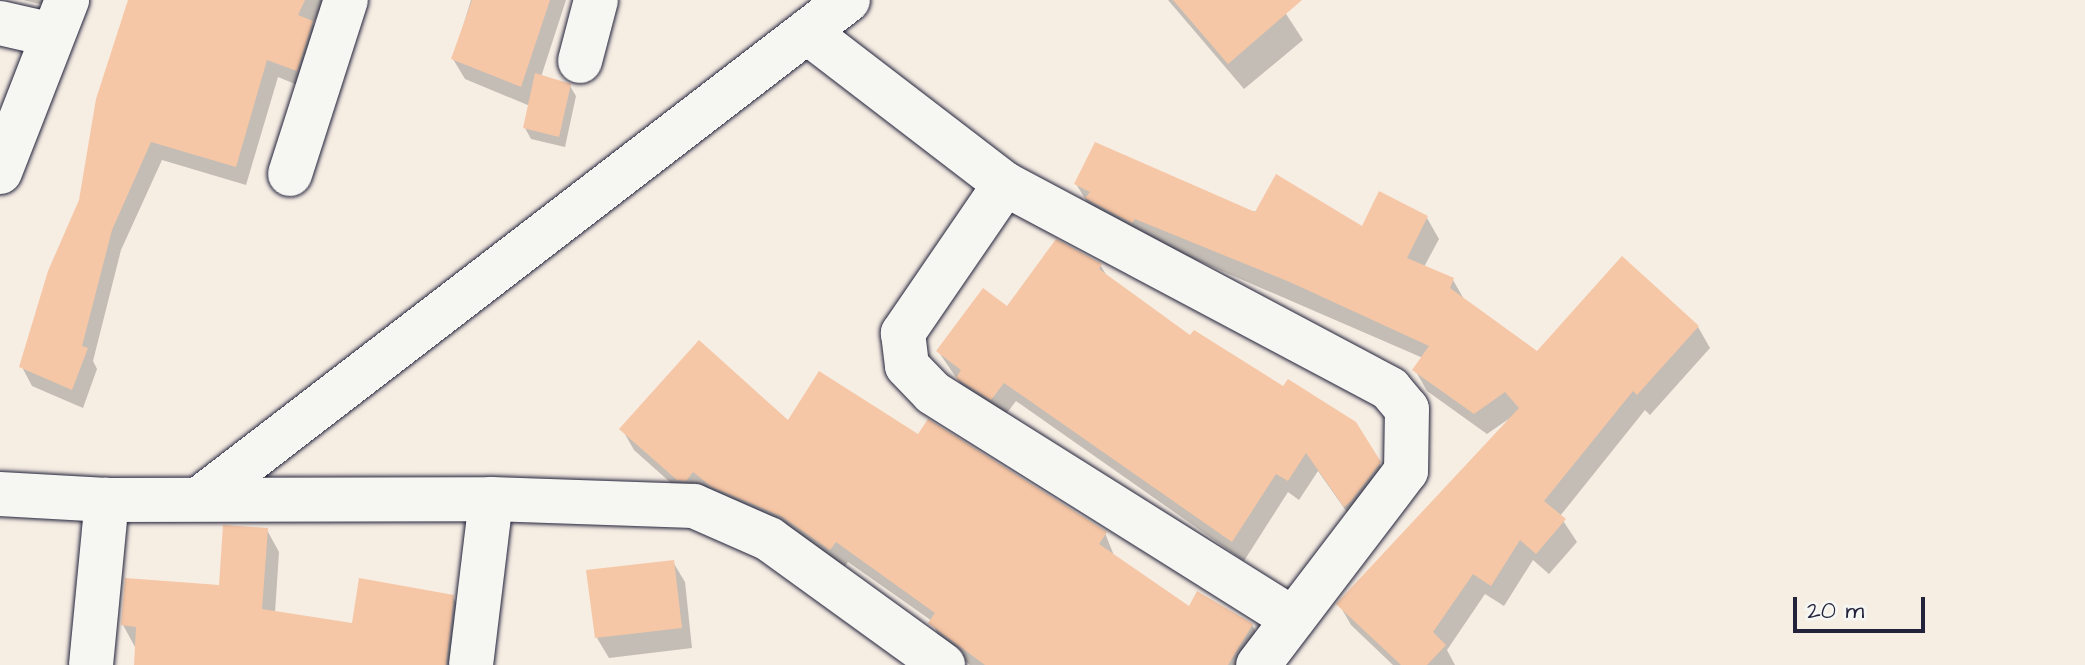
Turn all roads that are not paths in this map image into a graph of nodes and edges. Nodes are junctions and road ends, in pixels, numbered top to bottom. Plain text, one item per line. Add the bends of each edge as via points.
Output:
1 (346, 0) edge
2 (596, 0) edge
3 (848, 0) edge
4 (60, 18) edge
5 (0, 23) edge
6 (807, 32) junction
7 (580, 61) dead end
8 (0, 172) edge
9 (290, 174) dead end
10 (1005, 184) junction
11 (0, 494) edge
12 (202, 497) junction
13 (491, 499) junction
14 (107, 500) junction
15 (1293, 619) junction
16 (91, 665) edge
17 (471, 665) edge
18 (943, 665) edge
19 (1258, 665) edge

1 - 9 street
2 - 7 street
3 - 6 street
4 - 5 street
4 - 8 street
6 - 10 street
6 - 12 street
10 - 15 street via 903,333 907,366 933,393
10 - 15 street via 1390,389 1407,409 1406,471
11 - 14 street
12 - 13 street
12 - 14 street
13 - 17 street
13 - 18 street via 694,506 769,539
14 - 16 street
15 - 19 street

